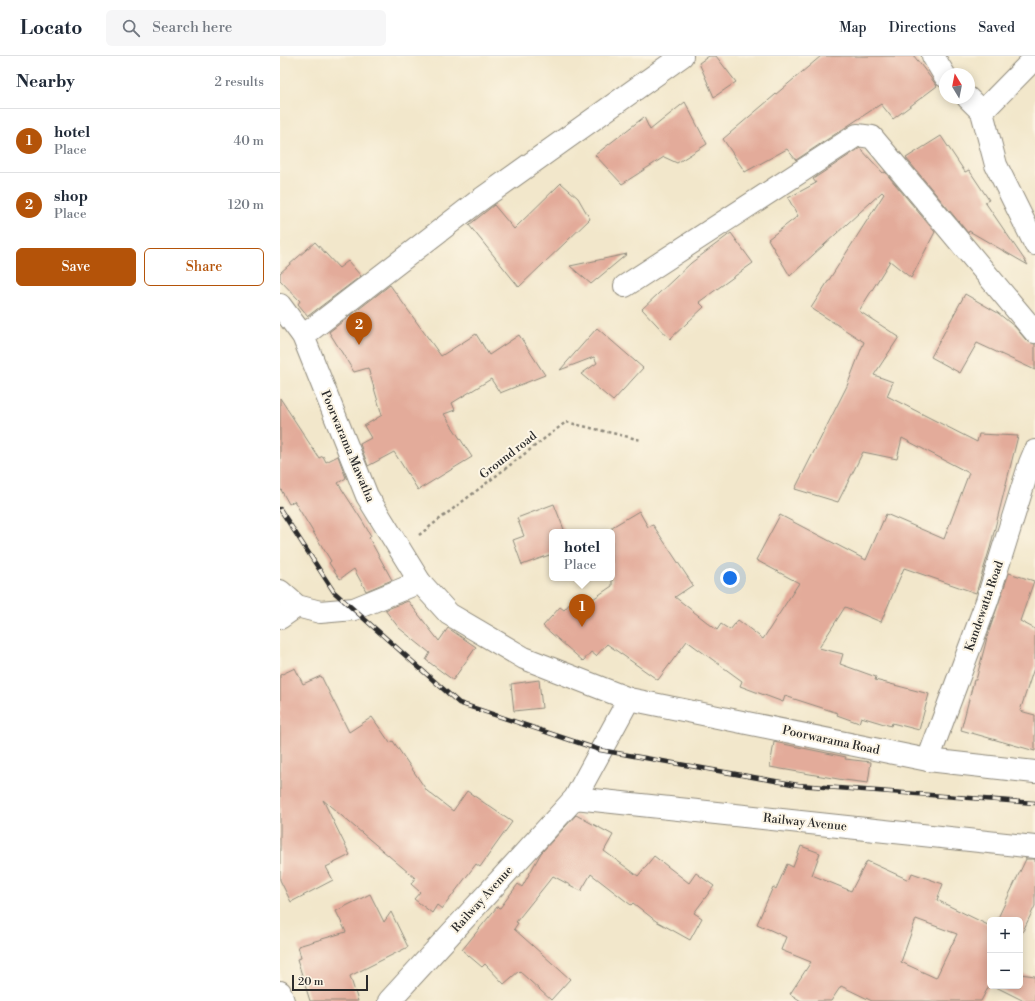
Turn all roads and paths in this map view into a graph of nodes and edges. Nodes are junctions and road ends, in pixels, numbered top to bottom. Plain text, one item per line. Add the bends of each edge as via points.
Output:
1 (682, 56) edge
2 (933, 56) edge
3 (1035, 58) edge
4 (940, 68) edge
5 (975, 105) edge
6 (1035, 244) edge
7 (625, 286) dead end
8 (280, 305) edge
9 (1035, 332) edge
10 (303, 336) junction
11 (641, 440) dead end
12 (1035, 451) edge
13 (400, 550) junction
14 (420, 582) junction
15 (280, 591) edge
16 (288, 612) edge
17 (629, 699) junction
18 (928, 760) junction
19 (1035, 772) edge
20 (575, 798) junction
21 (1035, 847) edge
22 (280, 992) edge
23 (283, 1001) edge
24 (389, 1001) edge

1 - 10 street via 478,202
2 - 4 street
3 - 5 street
5 - 6 street via 996,165
7 - 9 street via 857,135 872,137
8 - 10 street, Poorwarama Mawatha
10 - 13 street, Poorwarama Mawatha via 367,496
11 - 13 path, Ground road via 566,422
12 - 18 street, Kandewatta Road via 987,601
13 - 14 street, Poorwarama Mawatha
14 - 16 street via 354,609
14 - 17 street, Poorwarama Mawatha via 449,614 524,658
15 - 16 street
17 - 18 street, Poorwarama Road
17 - 20 street, Railway Avenue
18 - 19 street, Poorwarama Road
20 - 21 street, Railway Avenue
20 - 24 street, Railway Avenue
22 - 23 street

